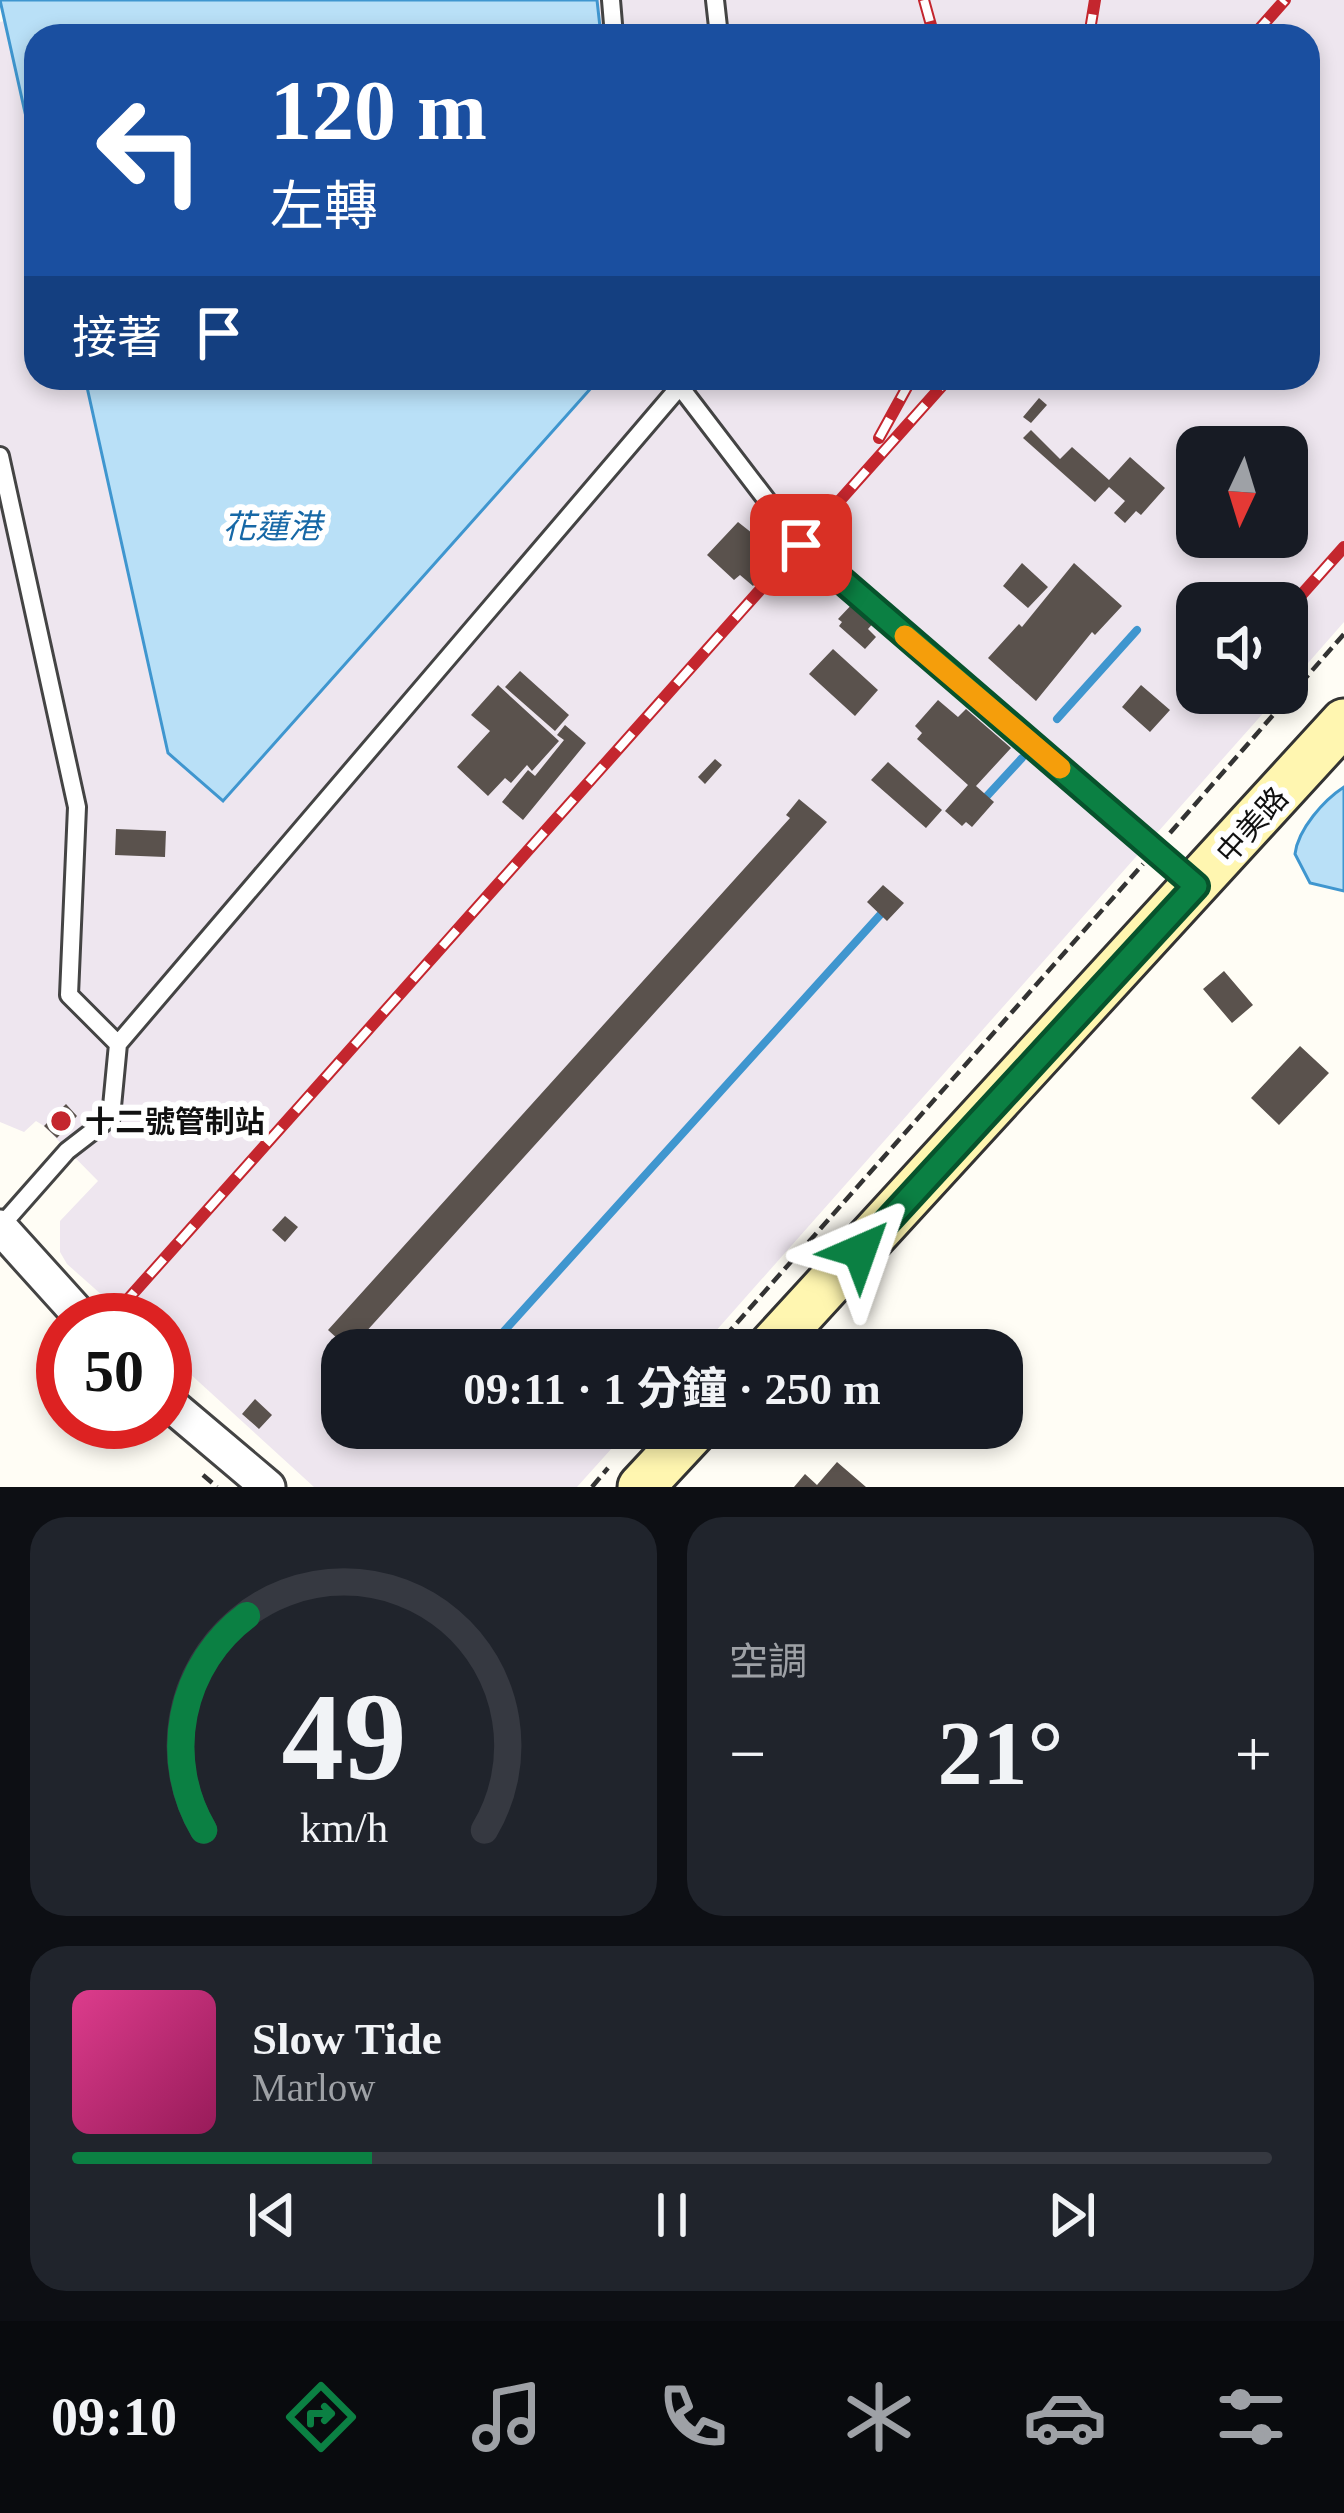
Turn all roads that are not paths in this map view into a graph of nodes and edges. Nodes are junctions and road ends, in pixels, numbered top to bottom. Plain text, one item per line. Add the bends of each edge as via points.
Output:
1 (675, 390) edge
2 (688, 390) edge
3 (0, 456) edge
4 (1344, 722) edge
5 (1196, 886) junction
6 (118, 1044) junction
7 (0, 1227) edge
8 (60, 1293) edge
9 (787, 1329) edge
10 (192, 1423) edge
11 (676, 1449) edge
12 (268, 1487) edge
13 (641, 1487) edge

1 - 6 lane
2 - 5 lane via 801,545
3 - 6 lane via 77,807 69,994
4 - 5 main road, 中美路
5 - 9 main road, 中美路
6 - 7 lane via 111,1117 67,1151
7 - 8 street
10 - 12 street
11 - 13 main road

